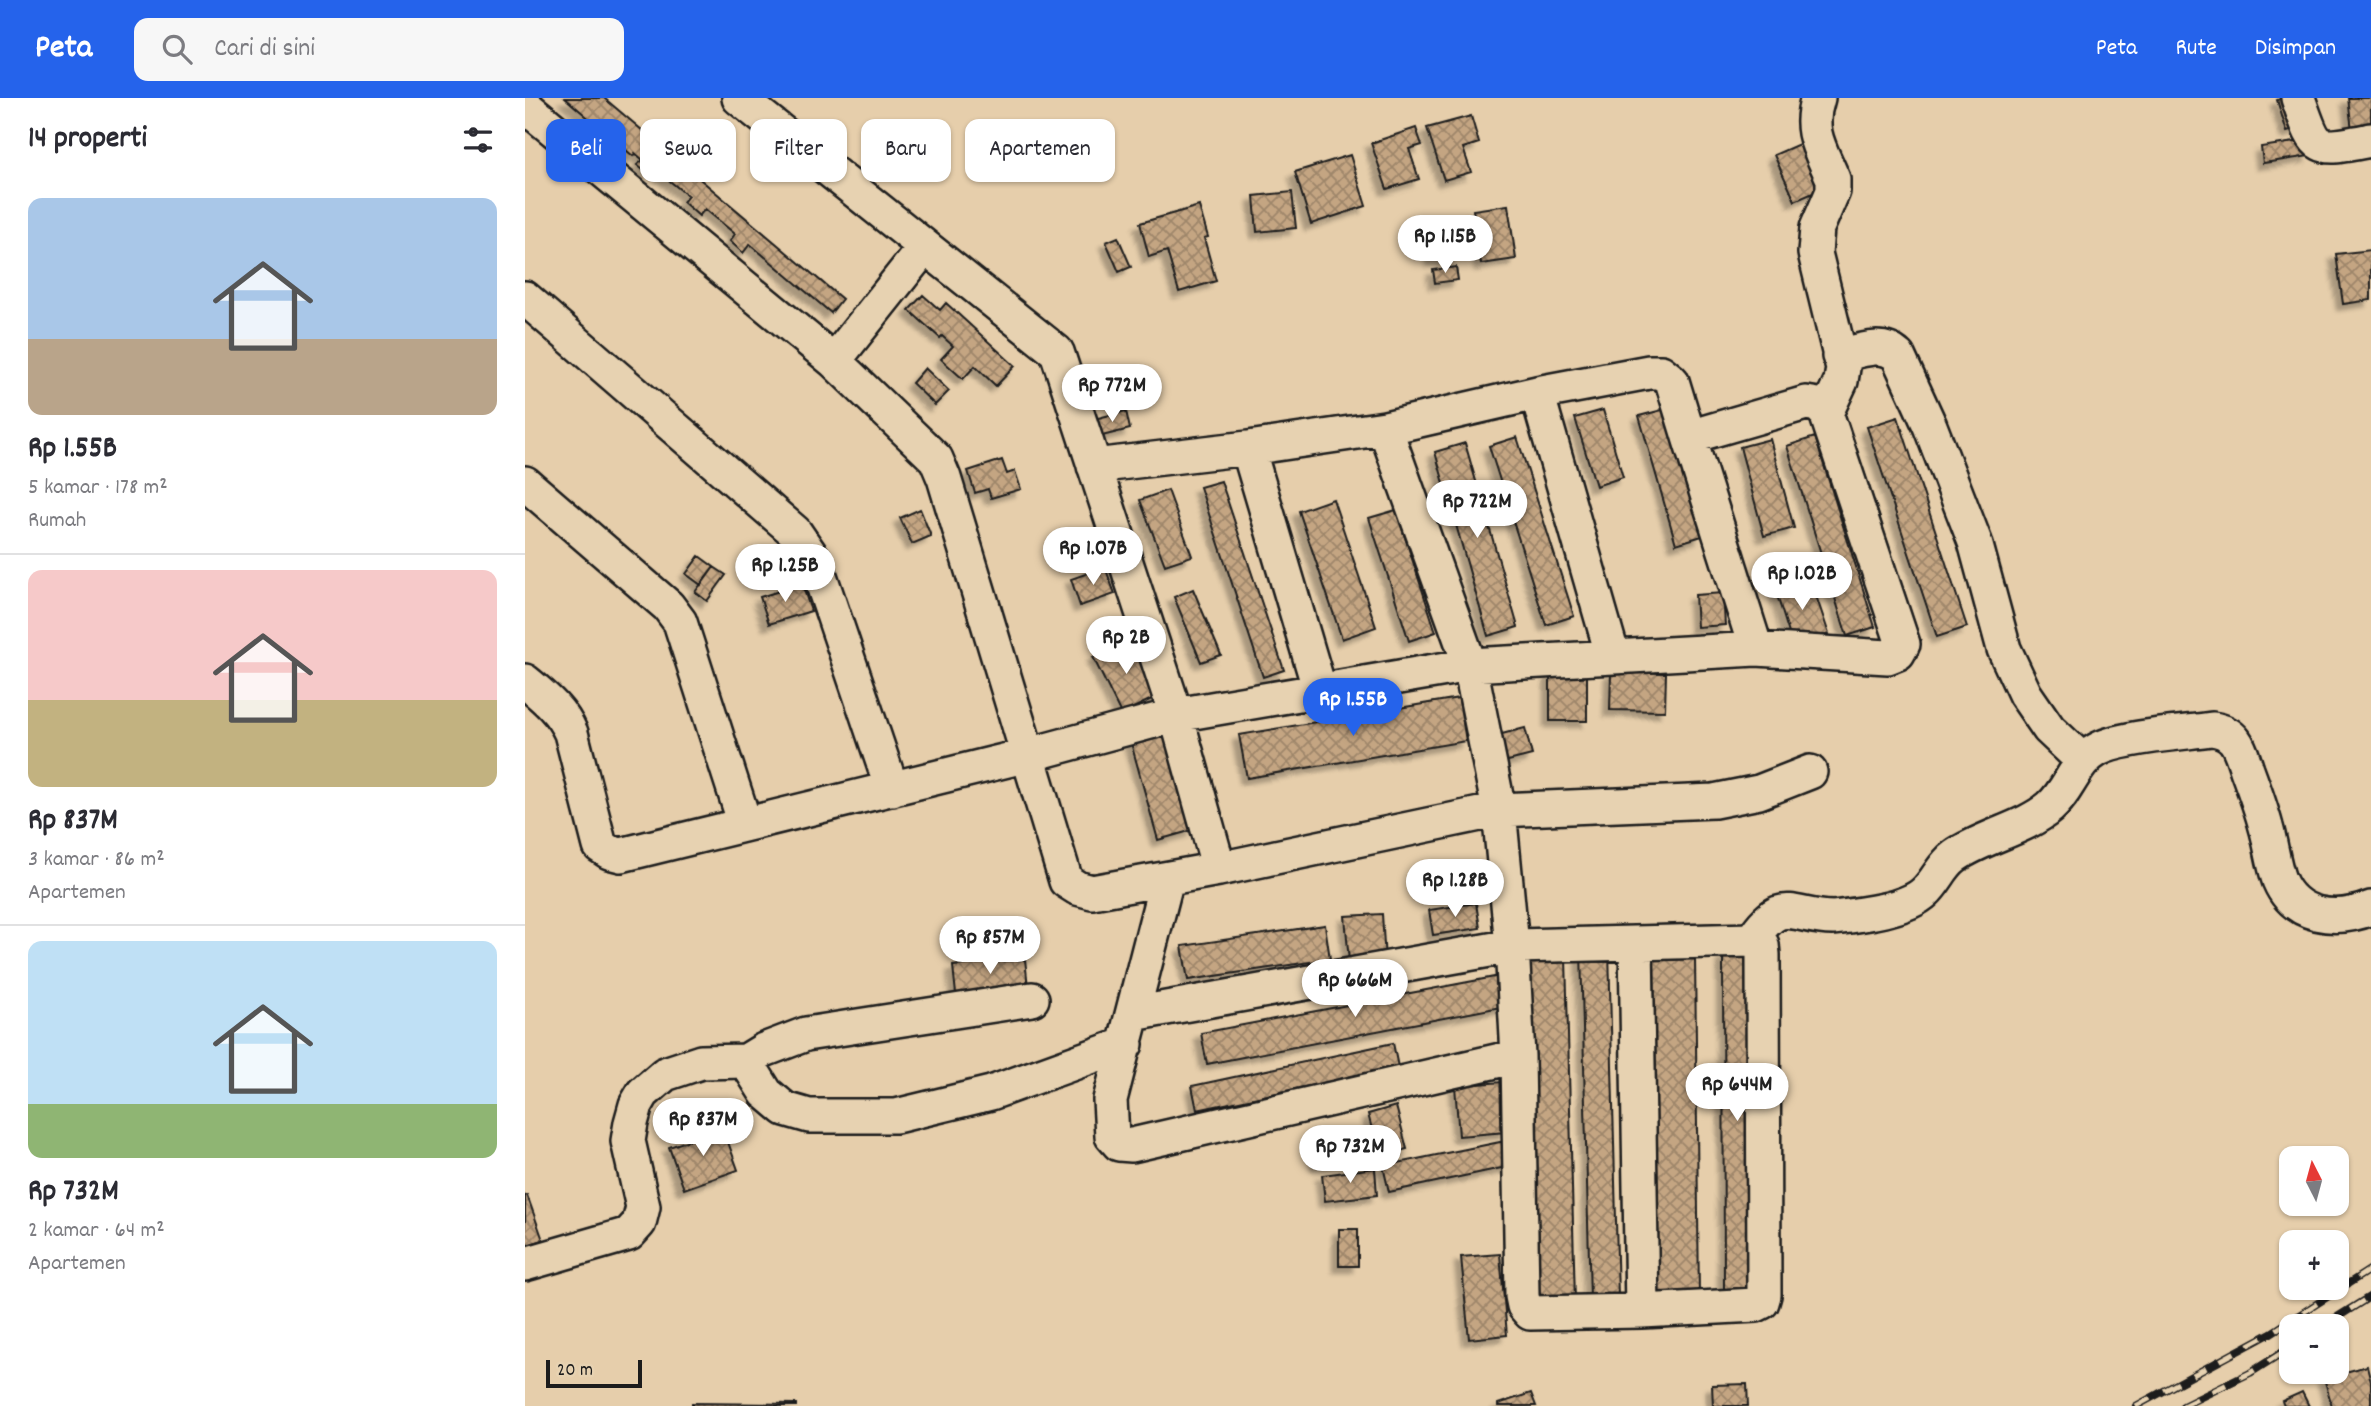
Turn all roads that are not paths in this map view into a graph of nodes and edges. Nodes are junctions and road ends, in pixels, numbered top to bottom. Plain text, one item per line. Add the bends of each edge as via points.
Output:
1 (739, 98) edge
2 (1818, 98) edge
3 (2298, 98) edge
4 (525, 106) edge
5 (2371, 140) edge
6 (924, 248) junction
7 (525, 298) edge
8 (1839, 356) junction
9 (834, 362) junction
10 (1537, 393) junction
11 (1826, 413) junction
12 (1385, 428) junction
13 (1689, 437) junction
14 (1248, 448) junction
15 (1094, 466) junction
16 (525, 482) edge
17 (1756, 649) junction
18 (1613, 657) junction
19 (1470, 665) junction
20 (525, 681) edge
21 (1319, 691) junction
22 (1176, 715) junction
23 (1028, 755) junction
24 (2083, 761) junction
25 (1810, 772) dead end
26 (893, 789) junction
27 (1499, 810) junction
28 (745, 824) junction
29 (1219, 869) junction
30 (1167, 878) junction
31 (2371, 908) edge
32 (1752, 940) junction
33 (1636, 943) junction
34 (1513, 946) junction
35 (1032, 999) dead end
36 (1130, 1029) junction
37 (1518, 1056) junction
38 (746, 1060) junction
39 (525, 1264) edge
40 (1642, 1311) junction

1 - 6 street
2 - 8 street via 1812,126 1834,187 1817,228 1815,253
3 - 5 street via 2312,138 2321,144 2335,147
4 - 9 street
6 - 9 street
6 - 15 street via 1057,352
7 - 26 street via 795,532 814,561
8 - 11 street via 1841,381
8 - 24 street via 1875,348 1898,356 1975,542 2004,649 2025,694 2049,729
9 - 23 street via 936,459
10 - 12 street
10 - 13 street via 1661,372 1672,381
10 - 18 street
11 - 13 street via 1818,405 1806,404
11 - 17 street via 1903,644 1898,653 1888,657
12 - 14 street
12 - 19 street
13 - 17 street
14 - 15 street
14 - 21 street
15 - 22 street
16 - 28 street via 668,606 680,622
17 - 18 street
18 - 19 street
19 - 21 street
19 - 27 street
20 - 28 street via 558,709 567,723 600,846 608,852 621,855
21 - 22 street
22 - 23 street
22 - 29 street
23 - 26 street
23 - 30 street via 1066,881 1092,892
24 - 31 street via 2097,749 2116,743 2225,730 2240,749 2285,892 2312,913 2350,915
24 - 32 street via 2047,810 1955,855 1923,894 1906,903 1853,915 1821,918 1792,911 1779,913 1766,919
25 - 27 street via 1759,792 1714,801
26 - 28 street
27 - 29 street
27 - 34 street
29 - 30 street
30 - 36 street
32 - 33 street
32 - 40 street via 1762,945 1763,955 1765,1295 1756,1304
33 - 34 street
33 - 40 street
34 - 36 street
34 - 37 street
35 - 38 street via 806,1034
36 - 37 street via 1111,1100 1112,1136 1119,1143 1132,1145
36 - 38 street via 1055,1068 991,1093 896,1116 809,1116 785,1109 766,1093
37 - 40 street via 1524,1306 1530,1313
38 - 39 street via 701,1062 665,1074 643,1093 628,1141 643,1207 639,1223 629,1234

